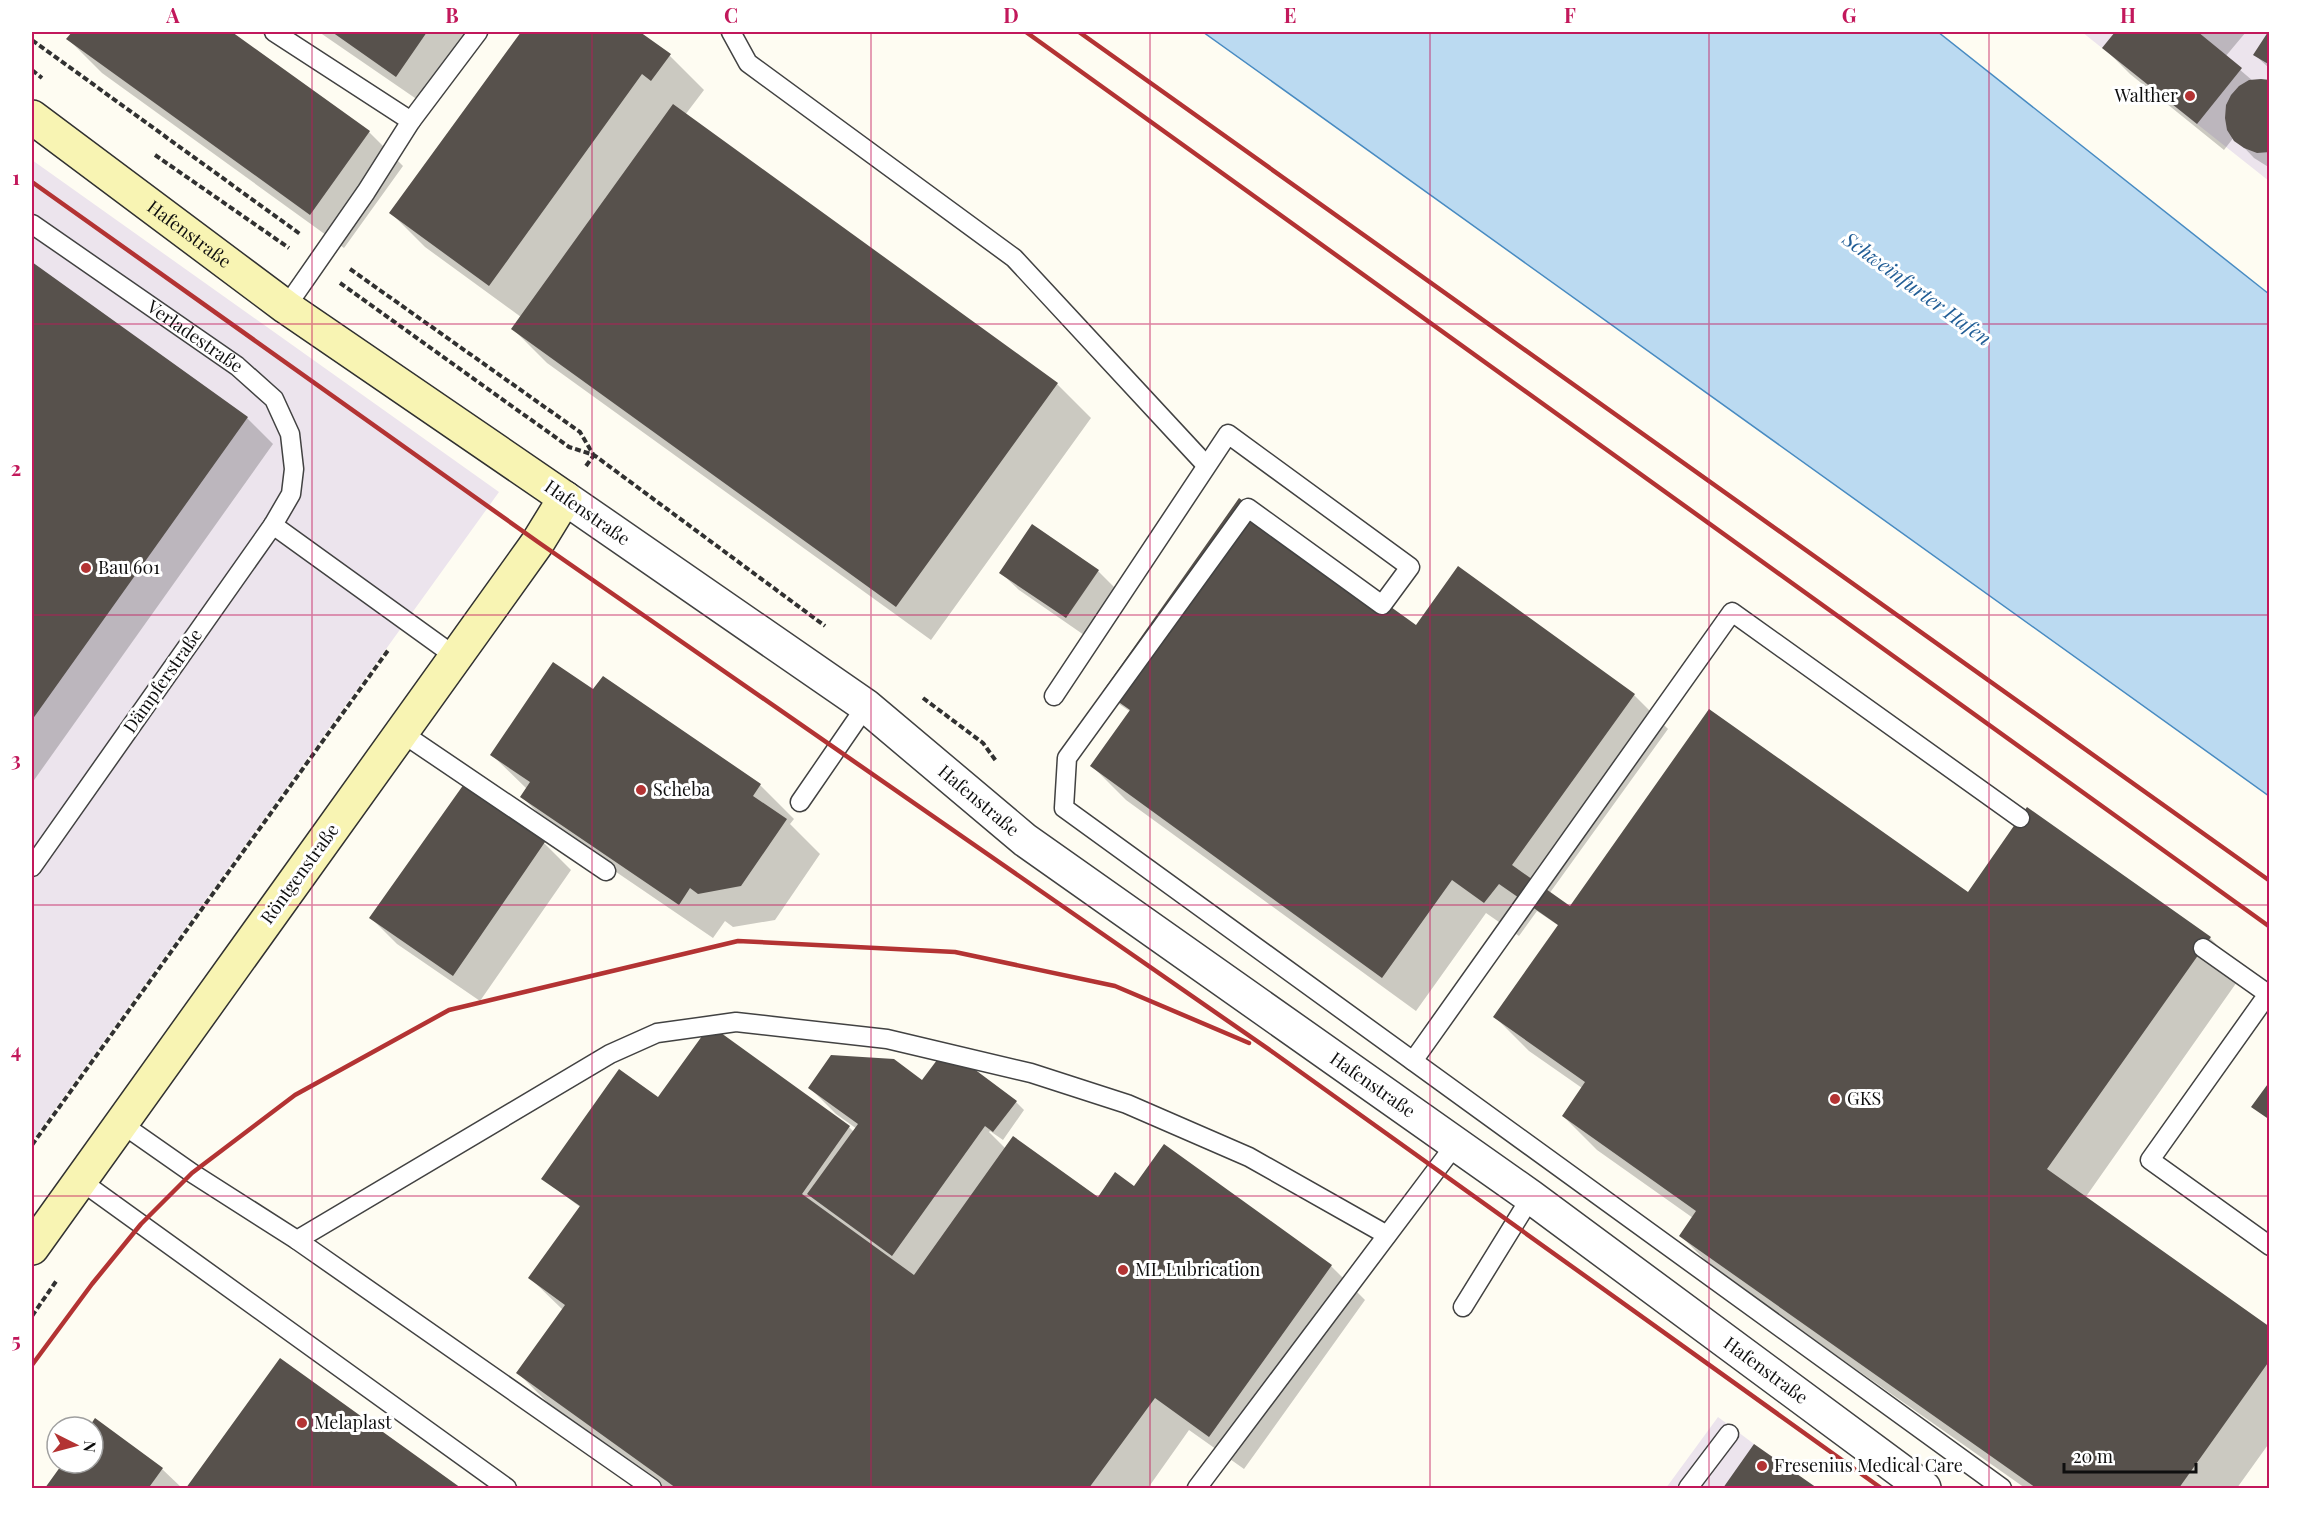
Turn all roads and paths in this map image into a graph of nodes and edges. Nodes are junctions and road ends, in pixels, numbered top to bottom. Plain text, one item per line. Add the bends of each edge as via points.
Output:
1 (274, 32) edge
2 (478, 32) edge
3 (731, 32) edge
4 (32, 117) edge
5 (411, 121) junction
6 (32, 224) edge
7 (286, 307) junction
8 (594, 454) dead end
9 (1206, 465) junction
10 (291, 494) joint
11 (565, 498) junction
12 (273, 525) junction
13 (408, 622) junction
14 (831, 630) dead end
15 (456, 657) junction
16 (917, 693) dead end
17 (1054, 696) dead end
18 (866, 706) junction
19 (402, 734) junction
20 (983, 743) dead end
21 (800, 802) dead end
22 (2020, 818) dead end
23 (32, 867) edge
24 (606, 871) dead end
25 (2202, 948) dead end
26 (1413, 1061) junction
27 (122, 1124) junction
28 (32, 1145) edge
29 (1455, 1145) junction
30 (81, 1181) junction
31 (1531, 1197) junction
32 (1387, 1235) junction
33 (297, 1240) junction
34 (2270, 1246) edge
35 (32, 1248) edge
36 (1463, 1307) dead end
37 (1729, 1434) dead end
38 (507, 1488) edge
39 (652, 1488) edge
40 (1197, 1488) edge
41 (1688, 1488) edge
42 (1923, 1488) edge
43 (2002, 1488) edge

1 - 5 lane
2 - 5 lane
3 - 9 lane via 748,63 1014,258
4 - 7 street, Hafenstraße
5 - 7 lane
6 - 10 lane, Verladestraße via 237,366 274,399 290,434 294,469
7 - 11 street, Hafenstraße
8 - 14 path
9 - 17 lane
9 - 26 lane via 1228,434 1410,567 1382,605 1248,508 1067,758 1065,808
10 - 12 lane, Dämpferstraße
11 - 15 street, Röntgenstraße via 538,543
11 - 18 street, Hafenstraße
12 - 13 lane
12 - 23 lane, Dämpferstraße
13 - 15 lane
13 - 28 path
15 - 19 street, Röntgenstraße
16 - 20 path
18 - 21 lane
18 - 29 street, Hafenstraße via 1025,840
19 - 24 lane
19 - 27 street, Röntgenstraße
22 - 26 lane via 1732,612
25 - 34 lane via 2268,994 2150,1160
26 - 43 lane
27 - 30 street, Röntgenstraße
27 - 33 lane
29 - 31 street, Hafenstraße
29 - 32 lane
30 - 35 street, Röntgenstraße
30 - 38 lane
31 - 36 lane
31 - 42 street, Hafenstraße
32 - 33 lane via 1249,1157 1127,1104 1031,1073 887,1039 736,1023 657,1033 610,1054
32 - 40 lane
33 - 39 lane
37 - 41 lane

